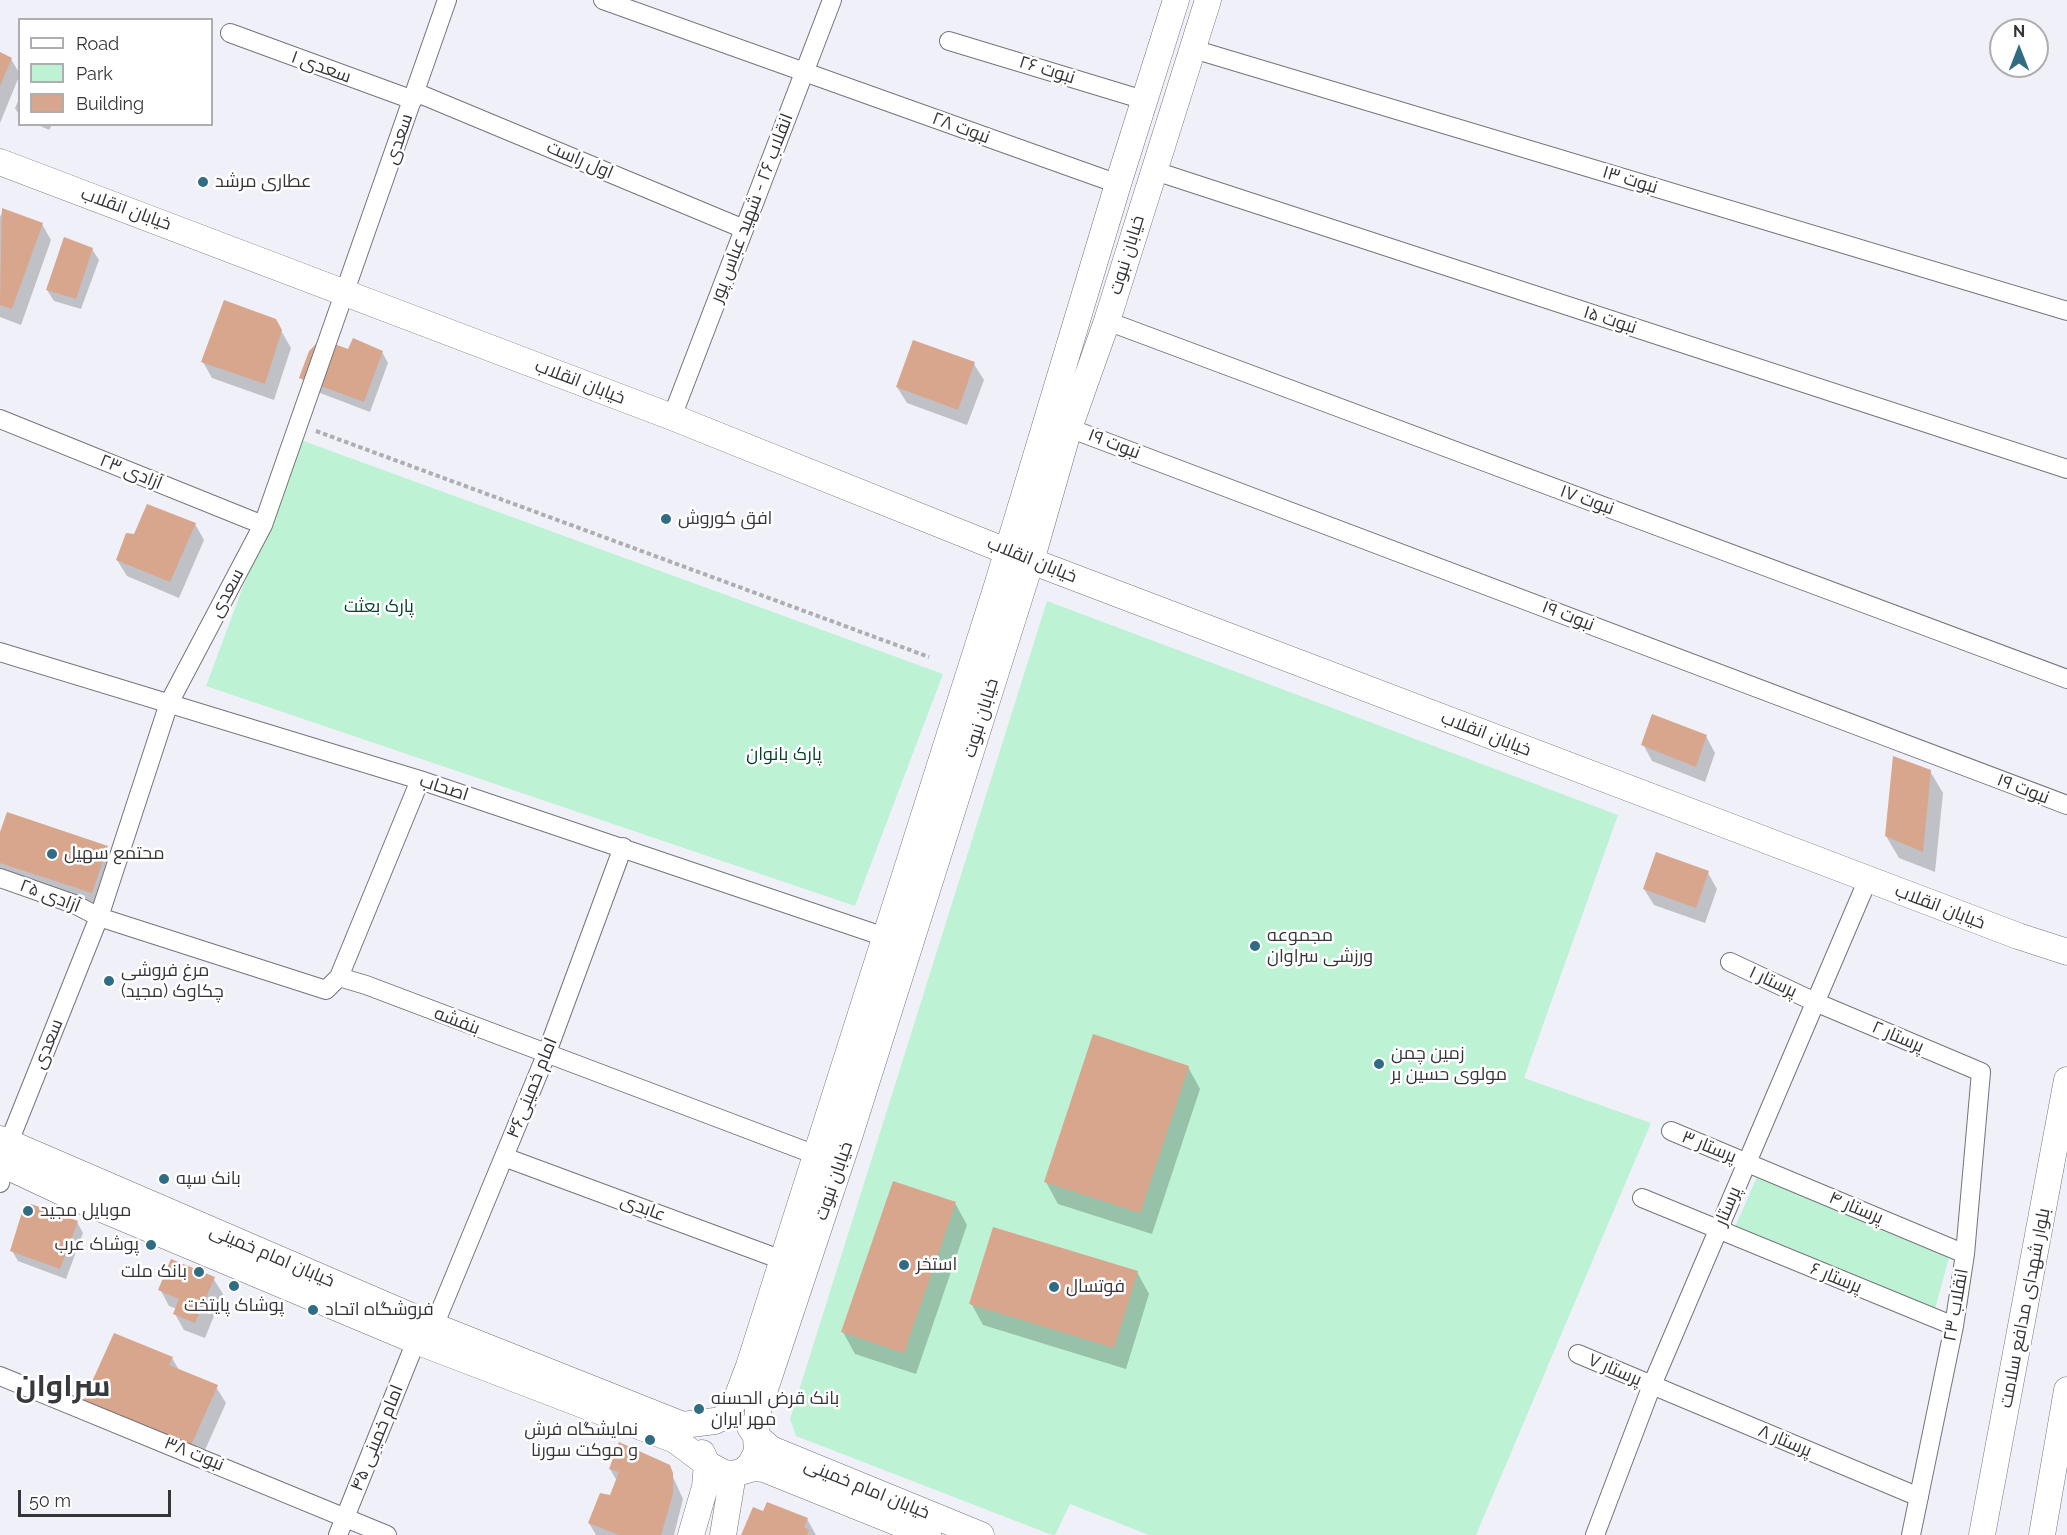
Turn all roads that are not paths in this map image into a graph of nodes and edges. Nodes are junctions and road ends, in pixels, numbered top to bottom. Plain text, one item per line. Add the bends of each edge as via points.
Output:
1 (447, 0) edge
2 (603, 0) edge
3 (832, 0) edge
4 (1176, 0) edge
5 (1208, 0) edge
6 (230, 33) dead end
7 (949, 41) dead end
8 (1192, 49) junction
9 (805, 72) junction
10 (414, 96) junction
11 (1144, 100) junction
12 (0, 162) edge
13 (1150, 176) junction
14 (1120, 178) junction
15 (744, 229) junction
16 (345, 291) junction
17 (2067, 311) edge
18 (1107, 321) junction
19 (672, 417) junction
20 (0, 419) edge
21 (1069, 428) junction
22 (2067, 469) edge
23 (263, 525) junction
24 (1006, 549) junction
25 (1031, 561) junction
26 (0, 652) edge
27 (2067, 679) edge
28 (169, 704) junction
29 (420, 780) junction
30 (2067, 805) edge
31 (623, 847) junction
32 (0, 878) edge
33 (1868, 879) junction
34 (99, 917) junction
35 (885, 937) junction
36 (909, 945) junction
37 (2067, 952) edge
38 (1730, 962) dead end
39 (339, 977) junction
40 (1815, 1002) junction
41 (546, 1056) junction
42 (1981, 1072) joint
43 (2067, 1080) edge
44 (1671, 1131) dead end
45 (816, 1155) junction
46 (504, 1157) junction
47 (3, 1159) edge
48 (1747, 1162) junction
49 (1641, 1197) dead end
50 (1718, 1230) junction
51 (1965, 1254) junction
52 (782, 1260) junction
53 (1954, 1326) junction
54 (425, 1333) junction
55 (1578, 1354) dead end
56 (0, 1376) edge
57 (1652, 1385) junction
58 (2067, 1390) edge
59 (719, 1420) junction
60 (756, 1436) junction
61 (707, 1464) junction
62 (738, 1472) junction
63 (1919, 1497) junction
64 (346, 1516) junction
65 (338, 1535) edge
66 (387, 1535) edge
67 (691, 1535) edge
68 (723, 1535) edge
69 (928, 1535) edge
70 (981, 1535) edge
71 (1595, 1535) edge
72 (1911, 1535) edge
73 (1982, 1535) edge
74 (2042, 1535) edge

1 - 10 street, سعدی
2 - 9 street, نبوت ۲۸
3 - 9 street, انقلاب ۲۶ - شهید عباس پور
4 - 11 main road, خیابان نبوت
5 - 8 main road, خیابان نبوت
6 - 10 street, سعدی ۱
7 - 11 street, نبوت ۲۶
8 - 13 main road, خیابان نبوت
8 - 17 street, نبوت ۱۳
9 - 14 street, نبوت ۲۸
9 - 15 street, انقلاب ۲۶ - شهید عباس پور
10 - 15 street, اول راست
10 - 16 street, سعدی
11 - 14 main road, خیابان نبوت
12 - 16 main road, خیابان انقلاب
13 - 14 main road
13 - 18 main road, خیابان نبوت
13 - 22 street, نبوت ۱۵
14 - 24 main road, خیابان نبوت
15 - 19 street, انقلاب ۲۶ - شهید عباس پور
16 - 19 main road, خیابان انقلاب
16 - 23 street, سعدی
18 - 21 main road, خیابان نبوت
18 - 27 street, نبوت ۱۷
19 - 24 main road, خیابان انقلاب
20 - 23 street, آزادی ۲۳
21 - 25 main road, خیابان نبوت
21 - 30 street, نبوت ۱۹
23 - 28 street, سعدی
24 - 25 main road, خیابان انقلاب
24 - 35 main road, خیابان نبوت
25 - 33 main road, خیابان انقلاب
25 - 36 main road, خیابان نبوت
26 - 28 street, اصحاب
28 - 29 street, اصحاب
28 - 34 street, سعدی
29 - 31 street, اصحاب
29 - 39 street
31 - 35 street, اصحاب
31 - 41 street, امام خمینی۴۶
32 - 34 street, آزادی ۲۵
33 - 37 main road, خیابان انقلاب
33 - 40 street, پرستار
34 - 39 street via 326,990
34 - 47 street, سعدی
35 - 36 main road
35 - 45 main road, خیابان نبوت
36 - 60 main road, خیابان نبوت via 760,1401
38 - 40 street, پرستار ۱
39 - 41 street, بنفشه
40 - 42 street, پرستار ۲
40 - 48 street, پرستار
41 - 45 street, بنفشه
41 - 46 street, امام خمینی۴۶
42 - 51 street, انقلاب ۲۳
43 - 73 main road, بلوار شهدای مدافع سلامت
44 - 48 street, پرستار ۳
45 - 52 main road, خیابان نبوت
46 - 52 street, عابدی
46 - 54 street, امام خمینی۴۶
47 - 54 main road, خیابان امام خمینی
48 - 50 street, پرستار
48 - 51 street, پرستار ۴
49 - 50 street, پرستار ۶
50 - 53 street, پرستار ۶
50 - 57 street, پرستار
51 - 53 street, انقلاب ۲۳
52 - 59 main road, خیابان نبوت via 746,1376 738,1395
53 - 63 street, انقلاب ۲۳
54 - 59 main road, خیابان امام خمینی via 683,1425
54 - 61 main road, خیابان امام خمینی via 675,1440
54 - 64 street, امام خمینی ۴۵
55 - 57 street, پرستار ۷
56 - 64 street, نبوت ۳۸
57 - 63 street, پرستار ۸
57 - 71 street, پرستار
58 - 74 main road
59 - 60 main road via 743,1421
59 - 61 main road via 707,1428 701,1446
60 - 62 main road via 755,1456
60 - 70 main road, خیابان امام خمینی via 771,1449 798,1461
61 - 62 main road via 714,1470
61 - 67 main road via 705,1487
62 - 68 main road
62 - 69 main road, خیابان امام خمینی via 764,1469
63 - 72 street, انقلاب ۲۳
64 - 65 street, امام خمینی ۴۵
64 - 66 street, نبوت ۳۸

